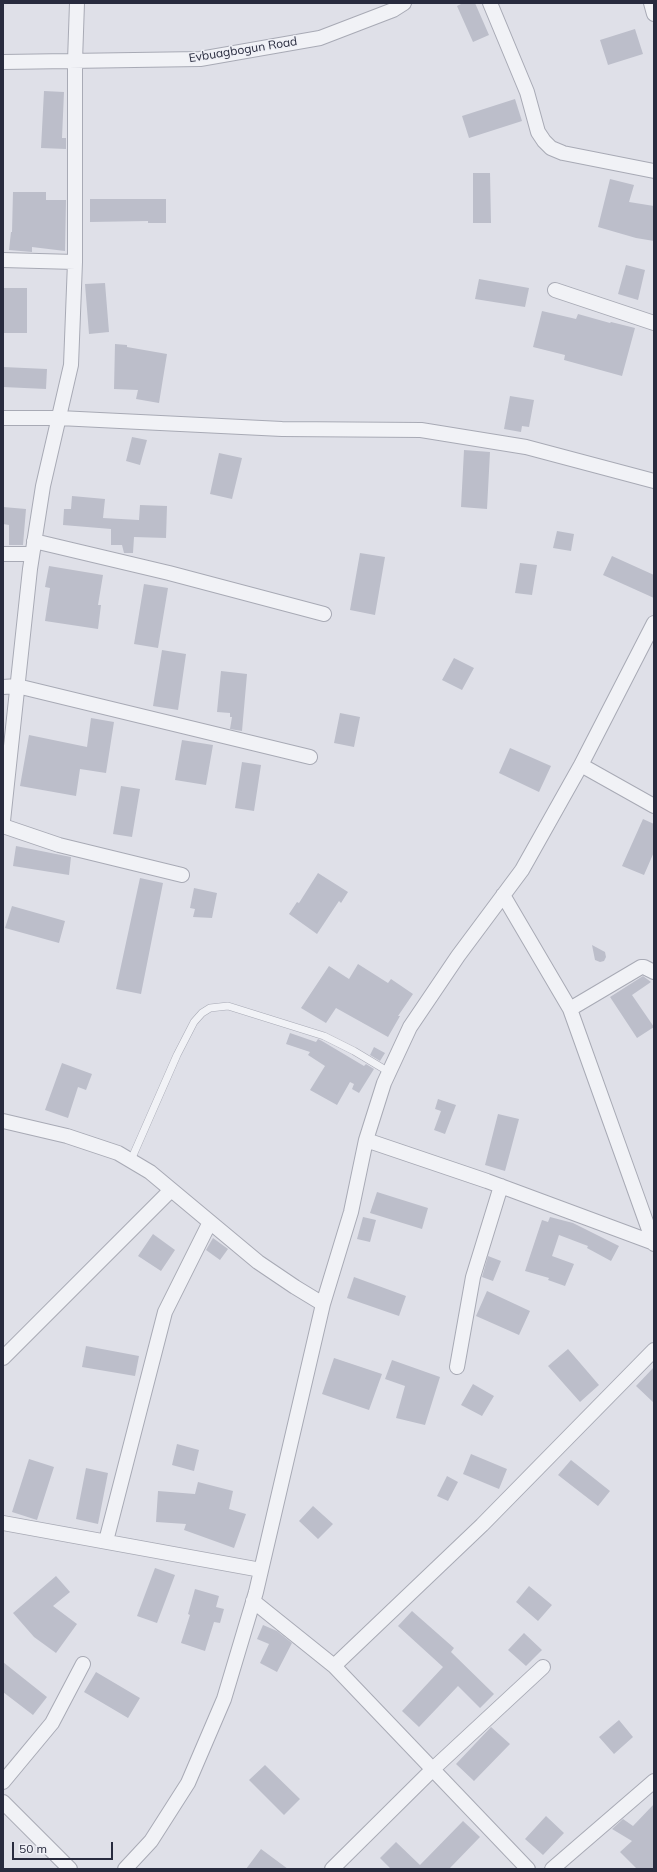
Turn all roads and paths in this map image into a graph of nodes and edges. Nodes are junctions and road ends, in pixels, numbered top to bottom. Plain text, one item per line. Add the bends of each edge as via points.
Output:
1 (77, 3) edge
2 (404, 3) edge
3 (490, 3) edge
4 (651, 3) edge
5 (654, 14) edge
6 (75, 61) junction
7 (3, 62) edge
8 (654, 171) edge
9 (3, 260) edge
10 (75, 262) junction
11 (555, 290) dead end
12 (654, 324) edge
13 (3, 418) edge
14 (59, 418) junction
15 (654, 481) edge
16 (33, 548) junction
17 (3, 554) edge
18 (324, 614) dead end
19 (654, 623) edge
20 (650, 641) edge
21 (17, 686) junction
22 (3, 687) edge
23 (6, 753) edge
24 (310, 757) dead end
25 (581, 765) junction
26 (654, 806) edge
27 (3, 821) edge
28 (3, 826) edge
29 (182, 875) dead end
30 (503, 895) junction
31 (654, 972) edge
32 (570, 1009) junction
33 (389, 1072) junction
34 (3, 1121) edge
35 (366, 1140) junction
36 (131, 1160) junction
37 (501, 1186) junction
38 (171, 1190) junction
39 (210, 1222) junction
40 (654, 1243) edge
41 (323, 1304) junction
42 (654, 1350) edge
43 (3, 1358) edge
44 (457, 1367) dead end
45 (3, 1522) edge
46 (106, 1541) junction
47 (261, 1570) junction
48 (253, 1601) junction
49 (83, 1664) dead end
50 (334, 1666) junction
51 (543, 1667) dead end
52 (434, 1768) junction
53 (654, 1781) edge
54 (3, 1782) edge
55 (3, 1802) edge
56 (70, 1869) edge
57 (125, 1869) edge
58 (332, 1869) edge
59 (528, 1869) edge
60 (552, 1869) edge

1 - 6 street
2 - 6 street, Evbuagbogun Road via 393,10 335,33 305,41 200,59
3 - 8 street via 527,92 538,132 544,142 563,153
4 - 5 street
6 - 7 street, Evbuagbogun Road
6 - 10 street
9 - 10 street
10 - 14 street via 71,365
11 - 12 street
13 - 14 street
14 - 15 street via 282,429 421,430 526,447
14 - 16 street via 43,486
16 - 17 street
16 - 18 street via 170,573
16 - 21 street
19 - 20 street
20 - 25 street
21 - 22 street
21 - 23 street
21 - 24 street
23 - 27 street
25 - 26 street
25 - 30 street via 522,870
28 - 29 street via 59,845
30 - 32 street
30 - 33 street via 410,1027
31 - 32 street via 641,967
32 - 40 street
33 - 35 street
33 - 36 lane via 324,1036 228,1006 210,1008 194,1022
34 - 36 street via 67,1136
35 - 37 street
35 - 41 street via 351,1212
36 - 38 street
37 - 40 street
37 - 44 street via 473,1277
38 - 39 street
38 - 43 street
39 - 41 street via 258,1262
39 - 46 street via 165,1312
41 - 47 street
42 - 50 street via 482,1524
45 - 46 street
46 - 47 street
47 - 48 street
48 - 50 street
48 - 57 street via 224,1699 188,1783 151,1841
49 - 54 street via 52,1723
50 - 52 street
51 - 52 street
52 - 58 street
52 - 59 street
53 - 60 street
55 - 56 street

